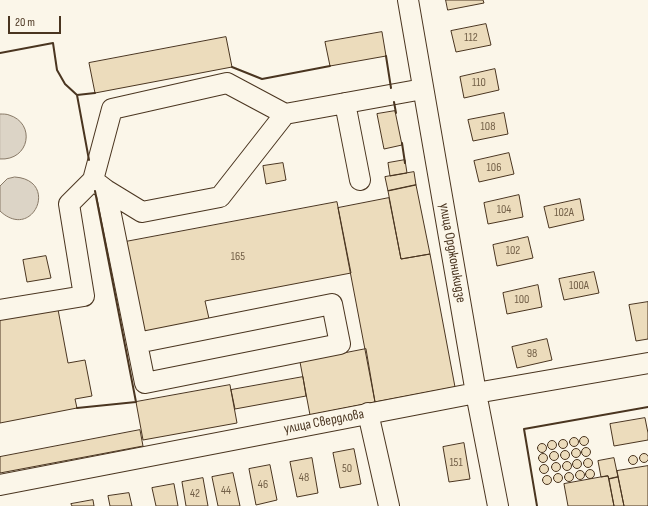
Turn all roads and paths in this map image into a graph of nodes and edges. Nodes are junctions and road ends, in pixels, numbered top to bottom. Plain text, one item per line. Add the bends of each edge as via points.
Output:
1 (408, 0) edge
2 (423, 89) junction
3 (345, 103) junction
4 (285, 114) junction
5 (360, 180) dead end
6 (100, 185) junction
7 (0, 310) edge
8 (137, 343) junction
9 (648, 363) edge
10 (476, 393) junction
11 (368, 413) junction
12 (0, 485) edge
13 (389, 506) edge
14 (498, 506) edge

1 - 2 street, улица Орджоникидзе
2 - 3 street
2 - 10 street, улица Орджоникидзе
3 - 4 street
3 - 5 street
4 - 6 street via 220,197 142,212
4 - 6 street via 227,83 112,109
6 - 7 street via 70,204 84,296
6 - 8 street
8 - 8 street via 145,383 340,344 332,304
9 - 10 street, улица Свердлова
10 - 11 street, улица Свердлова
10 - 14 street, улица Орджоникидзе
11 - 12 street, улица Свердлова
11 - 13 street

